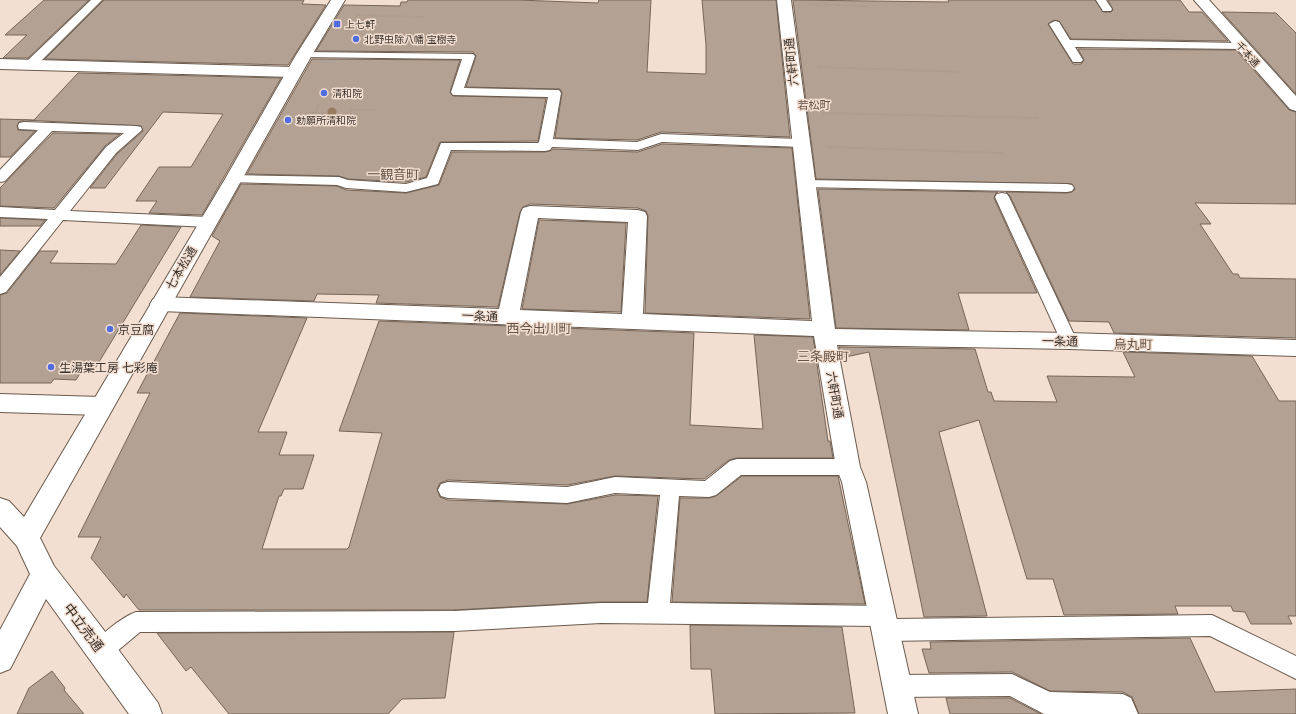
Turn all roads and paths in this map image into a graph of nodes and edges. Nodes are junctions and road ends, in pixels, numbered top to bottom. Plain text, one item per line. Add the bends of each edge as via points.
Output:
1 (97, 0) edge
2 (1101, 0) edge
3 (1201, 0) edge
4 (784, 2) edge
5 (868, 6) dead end
6 (334, 7) edge
7 (1107, 9) dead end
8 (423, 17) dead end
9 (1055, 24) dead end
10 (1067, 44) junction
11 (1241, 46) junction
12 (304, 55) junction
13 (1077, 60) dead end
14 (0, 64) edge
15 (30, 65) junction
16 (791, 66) junction
17 (294, 72) junction
18 (964, 72) dead end
19 (319, 104) dead end
20 (1296, 106) edge
21 (376, 110) dead end
22 (796, 112) junction
23 (306, 113) dead end
24 (315, 113) junction
25 (1039, 118) dead end
26 (24, 126) dead end
27 (48, 126) junction
28 (546, 143) junction
29 (800, 144) junction
30 (1003, 153) dead end
31 (0, 178) edge
32 (234, 179) junction
33 (805, 184) junction
34 (1067, 188) dead end
35 (1002, 197) dead end
36 (0, 212) edge
37 (59, 215) junction
38 (208, 222) junction
39 (0, 288) edge
40 (160, 304) junction
41 (508, 317) junction
42 (632, 322) junction
43 (824, 333) junction
44 (1070, 341) junction
45 (1296, 348) edge
46 (0, 403) edge
47 (101, 406) junction
48 (848, 467) junction
49 (670, 488) junction
50 (448, 490) dead end
51 (0, 509) edge
52 (26, 538) junction
53 (44, 575) junction
54 (658, 613) junction
55 (884, 623) junction
56 (4, 645) edge
57 (101, 650) junction
58 (1296, 668) edge
59 (897, 686) junction
60 (147, 714) edge
61 (903, 714) edge
62 (1126, 714) edge

1 - 15 lane
2 - 7 lane
3 - 11 street, 千本通
4 - 5 path
4 - 16 street, 六軒町通
6 - 8 path
6 - 12 street, 七本松通
9 - 10 lane
10 - 11 lane
10 - 13 lane
11 - 20 street, 千本通
12 - 17 street, 七本松通
12 - 28 lane via 469,56 457,92 555,93
14 - 15 street
15 - 17 street
16 - 18 path
16 - 22 street, 六軒町通
17 - 32 street, 七本松通
19 - 24 path
21 - 24 path via 351,110 347,119 321,119 324,113
22 - 25 path
22 - 29 street, 六軒町通
23 - 24 path
26 - 27 lane
27 - 31 lane
27 - 37 lane via 136,130 111,150
28 - 29 lane via 638,146 661,138
28 - 32 lane via 545,148 446,146 433,181 406,188 346,184 339,181
29 - 30 path
29 - 33 street, 六軒町通
32 - 38 street, 七本松通
33 - 34 lane
33 - 43 street, 六軒町通
35 - 44 lane
36 - 37 lane
37 - 38 lane
37 - 39 lane
38 - 40 street, 七本松通
40 - 41 street, 一条通
40 - 47 street, 七本松通
41 - 42 street, 一条通
41 - 42 street via 530,212 638,216
42 - 43 street, 一条通
43 - 44 street, 一条通
43 - 48 street, 六軒町通
44 - 45 street, 一条通
46 - 47 street
47 - 52 street, 七本松通
48 - 49 lane via 737,467 709,489
48 - 55 street, 六軒町通 via 854,482
49 - 50 lane via 615,485 568,495
49 - 54 lane
51 - 52 street
52 - 53 street, 中立売通
53 - 56 street
53 - 57 street, 中立売通
54 - 55 lane
54 - 57 lane via 601,613 454,621 136,622
55 - 58 lane via 1212,625
55 - 59 street, 六軒町通
57 - 60 street, 中立売通
59 - 61 street, 六軒町通
59 - 62 lane via 1012,685 1048,704 1122,706

